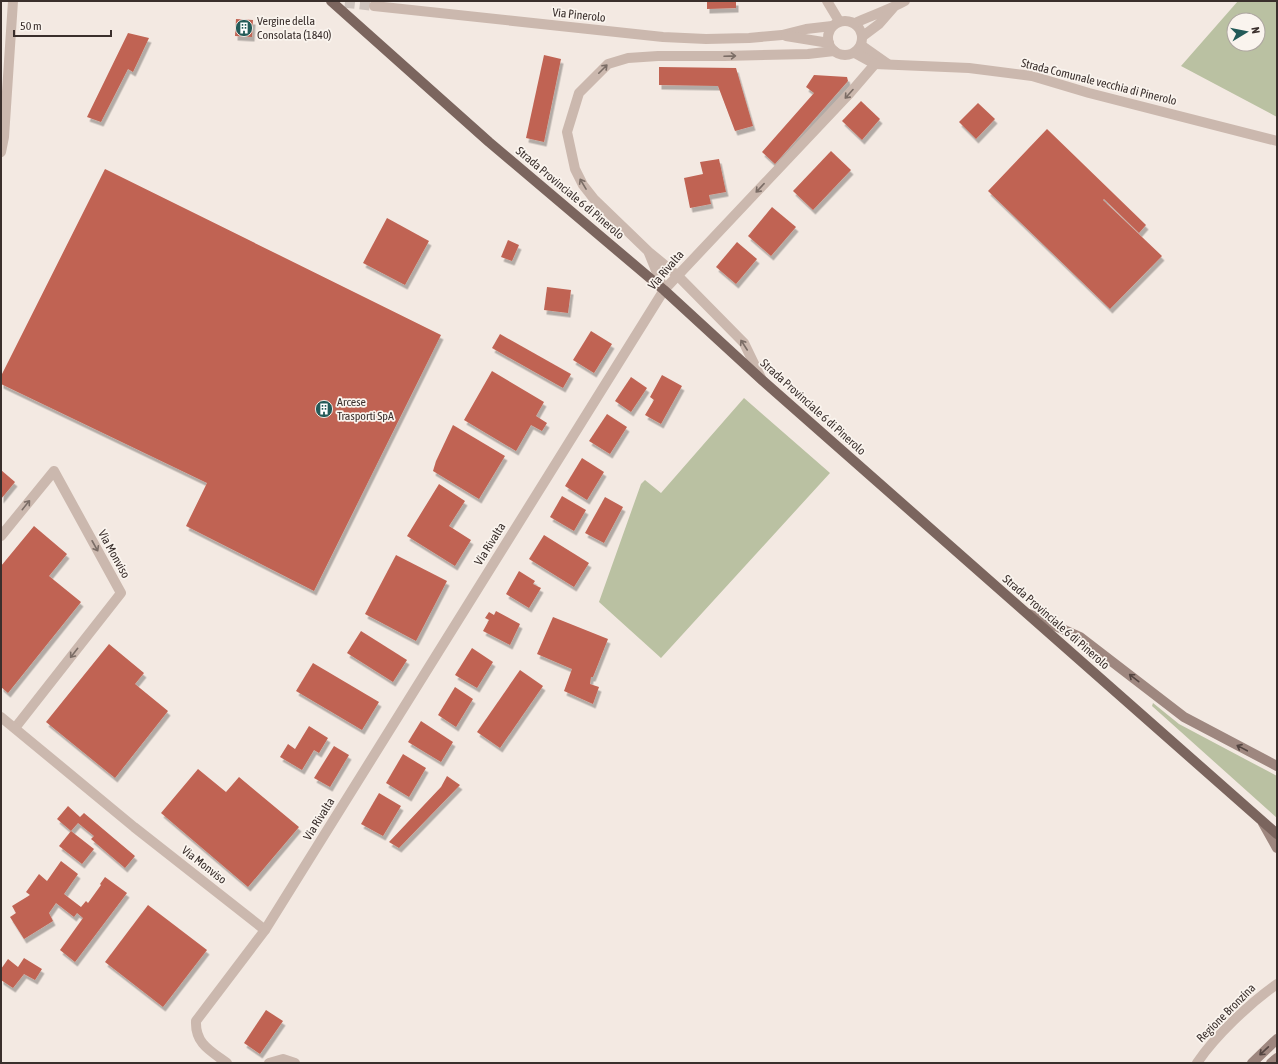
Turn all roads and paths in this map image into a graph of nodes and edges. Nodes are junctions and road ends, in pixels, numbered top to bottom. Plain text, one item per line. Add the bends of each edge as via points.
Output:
1 (13, 1) edge
2 (331, 1) edge
3 (827, 1) edge
4 (905, 1) edge
5 (374, 6) tunnel mouth
6 (893, 8) junction
7 (855, 23) junction
8 (836, 24) junction
9 (782, 35) junction
10 (860, 45) junction
11 (831, 47) junction
12 (875, 64) junction
13 (888, 64) junction
14 (2, 136) edge
15 (1277, 141) edge
16 (1, 152) edge
17 (649, 252) junction
18 (678, 276) junction
19 (664, 290) junction
20 (762, 380) junction
21 (1, 536) edge
22 (1024, 612) junction
23 (1, 717) edge
24 (15, 728) junction
25 (1277, 766) edge
26 (1261, 820) junction
27 (1277, 834) edge
28 (1277, 848) edge
29 (265, 930) junction
30 (1277, 984) edge
31 (1277, 1039) edge
32 (1277, 1058) edge
33 (227, 1063) edge
34 (269, 1063) edge
35 (295, 1063) edge
36 (1197, 1063) edge
37 (1252, 1063) edge
38 (1271, 1063) edge

1 - 14 street
2 - 19 main road, Strada Provinciale 6 di Pinerolo via 489,142
3 - 8 street
4 - 6 street
5 - 9 street, Via Pinerolo via 662,37 706,39
6 - 7 street
6 - 10 street
7 - 8 street via 845,20
7 - 10 street via 859,27
8 - 9 street, Via Pinerolo
8 - 11 street via 828,37
9 - 11 street, Via Pinerolo
10 - 11 street via 849,55 843,55
10 - 12 street
10 - 13 street
17 -> 11 street via 594,199 575,169 567,132 580,93 608,64 628,58 808,54
12 - 13 street, Strada Comunale vecchia di Pinerolo
12 -> 18 street, Via Rivalta
13 - 15 street, Strada Comunale vecchia di Pinerolo via 969,68 1032,76
14 - 16 street
17 - 18 street
17 - 19 street
18 - 19 street, Via Rivalta
20 -> 18 street via 744,343
19 - 20 main road, Strada Provinciale 6 di Pinerolo
19 - 29 street, Via Rivalta
20 - 22 main road, Strada Provinciale 6 di Pinerolo
21 -> 24 street, Via Monviso via 54,471 121,593
25 -> 22 main road via 1184,717 1080,637
22 - 26 main road, Strada Provinciale 6 di Pinerolo
23 - 24 street, Via Monviso
24 - 29 street, Via Monviso via 134,827
26 - 27 main road, Strada Provinciale 6 di Pinerolo
26 - 28 main road
29 - 33 street, Via Rivalta via 196,1021 199,1039
30 - 36 street, Regione Bronzina via 1258,997
31 -> 37 main road
32 - 38 main road
34 - 35 street via 283,1059

